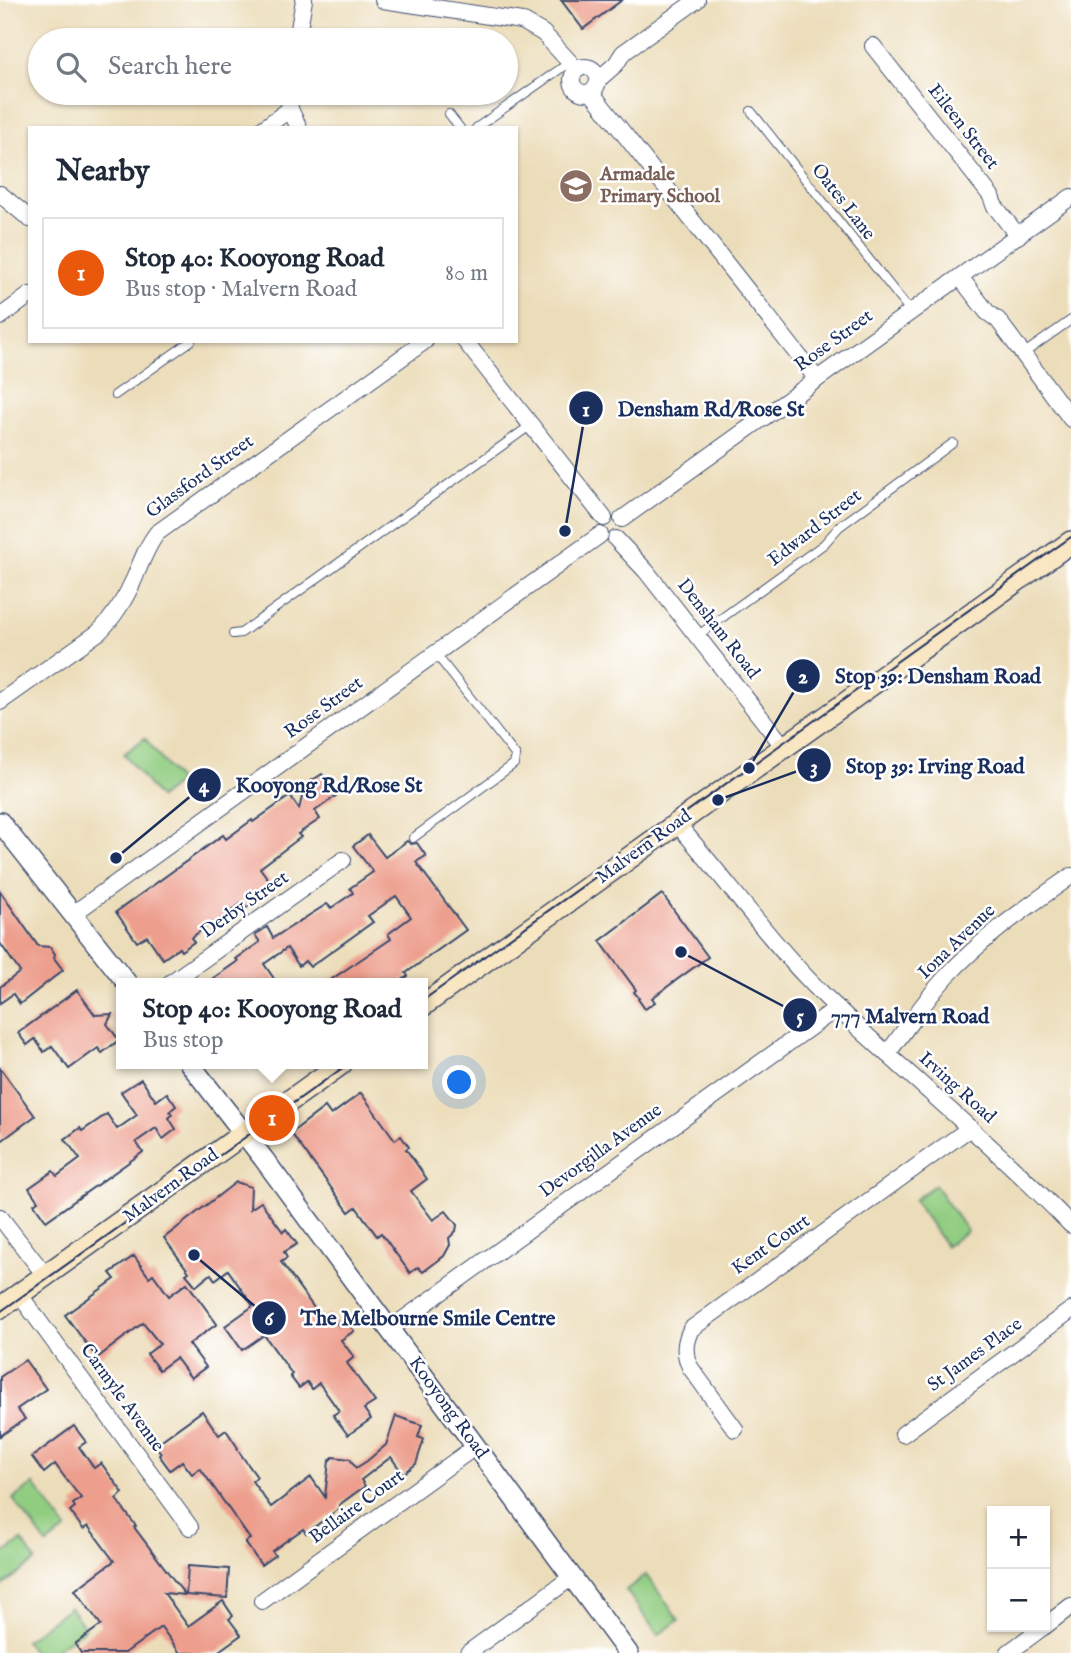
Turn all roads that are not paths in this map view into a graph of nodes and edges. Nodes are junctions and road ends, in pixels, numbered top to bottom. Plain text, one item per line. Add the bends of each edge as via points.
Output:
1 (304, 0) edge
2 (383, 0) edge
3 (697, 0) edge
4 (299, 28) edge
5 (873, 47) dead end
6 (586, 74) junction
7 (289, 105) edge
8 (290, 110) junction
9 (751, 111) dead end
10 (449, 114) dead end
11 (267, 126) edge
12 (298, 126) edge
13 (458, 126) edge
14 (480, 126) edge
15 (0, 194) edge
16 (1071, 197) edge
17 (28, 217) edge
18 (1018, 236) junction
19 (960, 277) junction
20 (28, 297) edge
21 (911, 312) junction
22 (0, 317) edge
23 (1071, 320) edge
24 (188, 343) edge
25 (422, 343) edge
26 (467, 343) edge
27 (1023, 354) junction
28 (817, 379) junction
29 (115, 396) dead end
30 (1071, 419) edge
31 (531, 425) junction
32 (953, 443) dead end
33 (604, 518) junction
34 (622, 519) junction
35 (608, 537) junction
36 (1071, 542) edge
37 (233, 634) dead end
38 (697, 636) junction
39 (435, 653) junction
40 (0, 702) edge
41 (784, 747) junction
42 (0, 822) edge
43 (677, 824) junction
44 (413, 838) dead end
45 (343, 860) dead end
46 (1071, 876) edge
47 (73, 914) junction
48 (123, 978) edge
49 (177, 978) edge
50 (428, 1002) edge
51 (837, 1008) junction
52 (887, 1054) junction
53 (194, 1069) edge
54 (334, 1069) edge
55 (971, 1128) junction
56 (244, 1133) junction
57 (0, 1217) edge
58 (1071, 1225) edge
59 (46, 1275) junction
60 (19, 1294) junction
61 (0, 1308) edge
62 (1071, 1310) edge
63 (390, 1329) junction
64 (735, 1429) dead end
65 (903, 1434) dead end
66 (476, 1446) junction
67 (191, 1527) dead end
68 (572, 1577) junction
69 (262, 1601) dead end
70 (1071, 1606) edge
71 (1050, 1622) edge
72 (1036, 1632) edge
73 (468, 1653) edge
74 (628, 1653) edge
75 (1008, 1653) edge

1 - 4 street
2 - 6 street via 522,21 543,33
3 - 6 street via 624,53
5 - 18 street, Eileen Street
6 - 14 lane
6 - 28 street
7 - 8 street
8 - 11 street
8 - 12 street
9 - 21 lane, Oates Lane
10 - 13 lane
15 - 17 street
16 - 18 street, Rose Street
18 - 19 street, Rose Street
19 - 21 street, Rose Street
19 - 27 street
20 - 22 street
21 - 28 street, Rose Street
23 - 27 lane
24 - 29 lane
25 - 40 street, Glassford Street via 157,533 109,622
26 - 31 street
27 - 30 street
28 - 34 street, Rose Street
31 - 33 street
31 - 37 lane via 241,633
32 - 38 lane, Edward Street
33 - 34 street via 614,514
33 - 35 street via 598,526
34 - 35 street via 624,529
35 - 38 street, Densham Road via 646,571
35 - 39 street, Rose Street
36 - 41 main road, Malvern Road
38 - 41 street, Densham Road
39 - 44 lane via 516,756 514,764
39 - 47 street, Rose Street
41 - 43 main road, Malvern Road
42 - 47 street
43 - 50 main road, Malvern Road
43 - 51 street, Irving Road via 774,942
45 - 49 street, Derby Street
46 - 52 street, Iona Avenue via 965,958
47 - 48 street
51 - 52 street, Irving Road
51 - 63 street, Devorgilla Avenue
52 - 55 street, Irving Road
53 - 56 street, Kooyong Road
54 - 56 main road, Malvern Road
55 - 58 street, Irving Road
55 - 64 street, Kent Court via 691,1329 686,1358
56 - 59 main road, Malvern Road
56 - 63 street, Kooyong Road
57 - 59 street
59 - 60 main road, Malvern Road
60 - 61 main road, Malvern Road
60 - 67 street, Carmyle Avenue
62 - 65 street, St James Place
63 - 66 street, Kooyong Road
66 - 68 street, Kooyong Road
66 - 69 street, Bellaire Court
68 - 73 street
68 - 74 street, Kooyong Road
70 - 71 street
72 - 75 street

